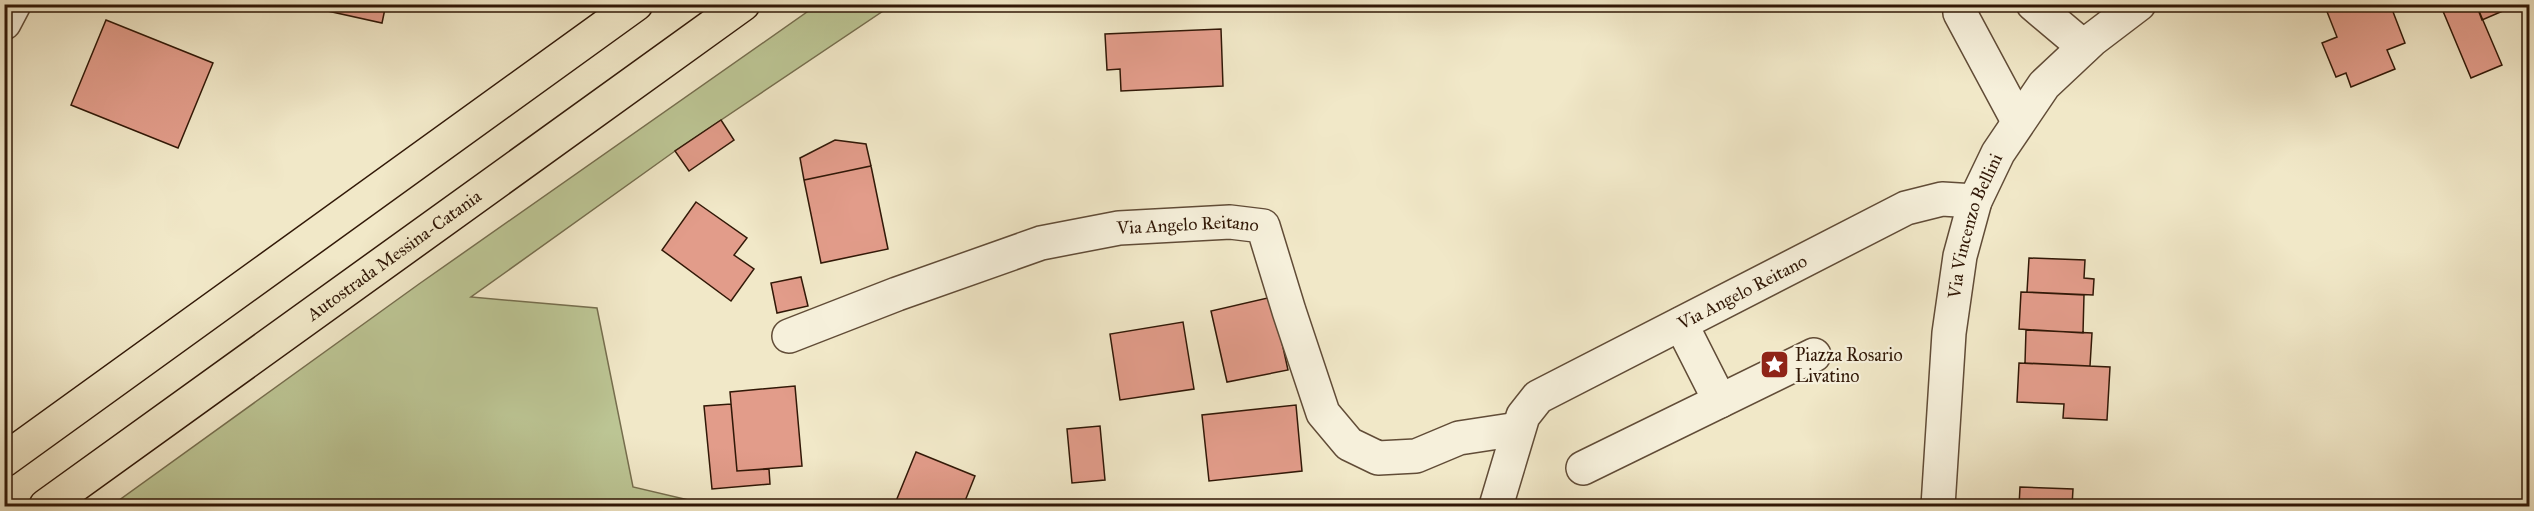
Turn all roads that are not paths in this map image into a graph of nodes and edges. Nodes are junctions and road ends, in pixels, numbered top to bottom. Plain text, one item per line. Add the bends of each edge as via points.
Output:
1 (14, 4) edge
2 (636, 4) edge
3 (743, 4) edge
4 (1964, 4) edge
5 (2033, 4) edge
6 (2139, 4) edge
7 (4, 23) edge
8 (2084, 47) junction
9 (2018, 121) junction
10 (1975, 201) junction
11 (1682, 324) junction
12 (789, 336) dead end
13 (1814, 355) dead end
14 (1720, 401) junction
15 (1520, 422) junction
16 (4, 460) edge
17 (1583, 468) dead end
18 (46, 507) edge
19 (1496, 507) edge
20 (1938, 507) edge

1 - 7 street
2 - 16 highway
3 - 18 highway, Autostrada Messina-Catania
4 - 9 street via 1960,13
5 - 8 street
6 - 8 street, Via Vincenzo Bellini
8 - 9 street, Via Vincenzo Bellini via 2044,86
9 - 10 street, Via Vincenzo Bellini
10 - 11 street, Via Angelo Reitano via 1942,200 1906,208
10 - 20 street, Via Vincenzo Bellini via 1960,256 1949,333
11 - 14 street
11 - 15 street, Via Angelo Reitano via 1538,397
12 - 15 street, Via Angelo Reitano via 1041,243 1119,228 1230,222 1263,226 1323,413 1349,444 1378,458 1416,456 1459,438
13 - 14 street
14 - 17 street
15 - 19 street

